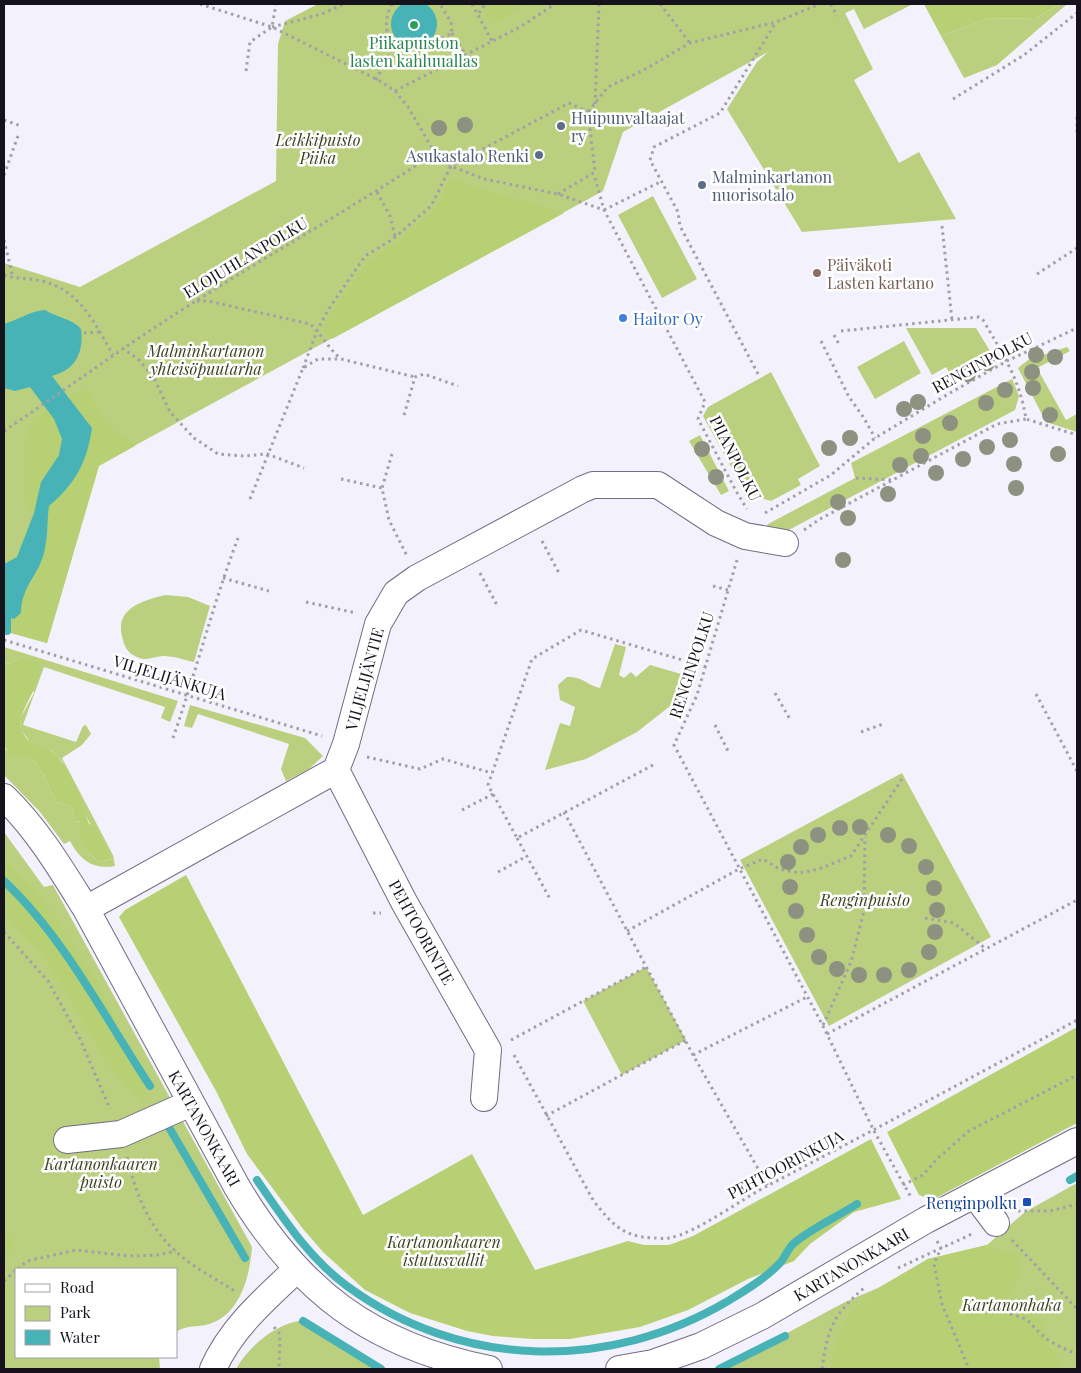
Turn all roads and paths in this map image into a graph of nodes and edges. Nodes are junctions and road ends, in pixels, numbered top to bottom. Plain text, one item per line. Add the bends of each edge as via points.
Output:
1 (200, 4) edge
2 (276, 4) edge
3 (344, 4) edge
4 (392, 4) edge
5 (440, 4) edge
6 (472, 4) edge
7 (485, 4) edge
8 (555, 4) edge
9 (599, 4) edge
10 (660, 4) edge
11 (820, 4) edge
12 (831, 4) edge
13 (479, 13) junction
14 (1077, 13) edge
15 (837, 16) dead end
16 (776, 22) junction
17 (272, 27) junction
18 (452, 33) junction
19 (492, 41) junction
20 (690, 43) junction
21 (394, 45) junction
22 (466, 55) junction
23 (246, 71) dead end
24 (376, 80) junction
25 (395, 91) junction
26 (953, 99) dead end
27 (595, 104) junction
28 (588, 112) junction
29 (1077, 117) edge
30 (4, 120) edge
31 (21, 126) dead end
32 (19, 133) dead end
33 (1077, 134) edge
34 (435, 153) junction
35 (451, 166) junction
36 (4, 175) edge
37 (595, 178) dead end
38 (662, 181) junction
39 (377, 192) junction
40 (558, 194) junction
41 (604, 210) junction
42 (942, 226) dead end
43 (396, 236) junction
44 (4, 240) edge
45 (1077, 248) edge
46 (1037, 274) dead end
47 (4, 275) edge
48 (13, 278) junction
49 (196, 301) junction
50 (952, 320) junction
51 (1077, 328) edge
52 (317, 331) junction
53 (841, 331) dead end
54 (100, 332) junction
55 (84, 333) dead end
56 (834, 335) dead end
57 (821, 341) dead end
58 (840, 346) dead end
59 (122, 348) junction
60 (112, 354) junction
61 (341, 359) junction
62 (1007, 361) junction
63 (303, 368) junction
64 (758, 374) dead end
65 (415, 377) junction
66 (458, 386) dead end
67 (404, 415) dead end
68 (1026, 419) junction
69 (4, 430) edge
70 (1077, 435) edge
71 (875, 438) junction
72 (267, 454) junction
73 (392, 454) dead end
74 (304, 468) dead end
75 (856, 478) dead end
76 (341, 479) dead end
77 (895, 480) junction
78 (382, 488) junction
79 (250, 499) dead end
80 (750, 528) junction
81 (537, 532) dead end
82 (238, 538) dead end
83 (785, 543) joint
84 (410, 564) dead end
85 (475, 565) dead end
86 (560, 575) dead end
87 (223, 578) junction
88 (713, 586) dead end
89 (728, 590) junction
90 (269, 591) dead end
91 (306, 602) dead end
92 (498, 607) dead end
93 (365, 615) dead end
94 (4, 640) edge
95 (706, 667) junction
96 (775, 693) dead end
97 (1036, 694) dead end
98 (187, 696) junction
99 (790, 721) dead end
100 (883, 724) dead end
101 (715, 725) dead end
102 (861, 732) dead end
103 (173, 738) dead end
104 (330, 739) dead end
105 (729, 753) dead end
106 (359, 755) dead end
107 (653, 765) dead end
108 (336, 770) junction
109 (1077, 771) edge
110 (492, 773) junction
111 (904, 776) dead end
112 (492, 794) junction
113 (4, 797) edge
114 (462, 810) dead end
115 (564, 812) junction
116 (865, 837) junction
117 (517, 838) junction
118 (527, 856) junction
119 (739, 869) junction
120 (498, 872) dead end
121 (550, 899) dead end
122 (1077, 900) edge
123 (86, 909) junction
124 (925, 918) dead end
125 (627, 931) junction
126 (986, 949) junction
127 (646, 967) junction
128 (808, 997) junction
129 (1077, 1020) edge
130 (823, 1026) junction
131 (827, 1034) junction
132 (686, 1040) junction
133 (488, 1050) junction
134 (693, 1055) junction
135 (1077, 1075) edge
136 (484, 1098) dead end
137 (191, 1103) junction
138 (874, 1131) junction
139 (67, 1140) dead end
140 (1077, 1141) edge
141 (903, 1185) junction
142 (768, 1186) junction
143 (975, 1195) junction
144 (912, 1200) dead end
145 (1077, 1204) edge
146 (996, 1223) junction
147 (941, 1248) junction
148 (176, 1251) dead end
149 (19, 1268) edge
150 (297, 1269) junction
151 (892, 1271) dead end
152 (15, 1272) edge
153 (4, 1281) edge
154 (868, 1285) dead end
155 (1077, 1309) edge
156 (1010, 1314) dead end
157 (276, 1329) dead end
158 (1077, 1354) edge
159 (213, 1369) edge
160 (279, 1369) edge
161 (483, 1369) edge
162 (619, 1369) edge
163 (822, 1369) edge
164 (970, 1369) edge

1 - 17 path
2 - 17 path
3 - 17 path via 322,14
4 - 21 path via 385,17
5 - 18 path via 451,22
6 - 13 path
7 - 13 path
8 - 19 path
9 - 27 path
10 - 20 path
11 - 16 path
12 - 15 path
13 - 19 path
14 - 26 path via 1024,56
16 - 20 path
16 - 38 path via 720,113 654,147 650,160
17 - 23 path via 250,42
17 - 24 path
18 - 21 path via 413,54
18 - 22 path
19 - 22 path
20 - 27 path via 608,87
21 - 24 path
22 - 25 path
24 - 25 path
25 - 34 path
27 - 28 path
28 - 35 path via 569,103
28 - 40 path via 594,172
29 - 33 path
30 - 31 path
32 - 36 path
34 - 35 path
34 - 39 path, ELOJUHLANPOLKU
35 - 40 path via 484,179
35 - 43 path via 431,206
37 - 41 path
38 - 41 path
38 - 64 path via 678,212 680,226
39 - 43 path
39 - 49 path, ELOJUHLANPOLKU
40 - 41 path
41 - 80 path, PIIANPOLKU via 705,402 698,419 736,490
42 - 50 path
43 - 52 path via 365,256
44 - 48 path
45 - 46 path
47 - 48 path
48 - 54 path via 43,281 66,291 84,307
49 - 52 path via 310,324
49 - 59 path, ELOJUHLANPOLKU
50 - 53 path
50 - 62 path via 979,317
51 - 62 path, RENGINPOLKU
52 - 61 path via 326,346
52 - 63 path
54 - 55 path
54 - 60 path
56 - 58 path
57 - 71 path
59 - 60 path, ELOJUHLANPOLKU
59 - 72 path via 138,359 154,378 170,412 194,438 218,454
60 - 69 path, ELOJUHLANPOLKU via 72,386
61 - 63 path via 318,359
61 - 65 path
62 - 68 path via 1022,395
62 - 71 path, RENGINPOLKU
63 - 72 path
65 - 66 path via 424,374
65 - 67 path
68 - 70 path
68 - 77 path via 997,424
71 - 80 path, RENGINPOLKU via 831,475
72 - 74 path
72 - 79 path
73 - 78 path
75 - 77 path
76 - 78 path
77 - 83 path via 820,519
78 - 84 path via 389,520
80 - 83 street
80 - 89 path, RENGINPOLKU
80 - 108 street, VILJELIJÄNTIE via 716,523 658,485 593,485 417,578 396,593 378,624
81 - 86 path
82 - 87 path
85 - 92 path
87 - 90 path
87 - 98 path
88 - 89 path
89 - 95 path, RENGINPOLKU
91 - 93 path
94 - 98 path, VILJELIJÄNKUJA
95 - 110 path via 581,630 532,659
95 - 119 path, RENGINPOLKU via 674,745
96 - 99 path
97 - 109 path
98 - 103 path
98 - 104 path, VILJELIJÄNKUJA
100 - 102 path
101 - 105 path
106 - 110 path via 420,769 443,759
107 - 115 path
108 - 123 street
108 - 133 street, PEHTOORINTIE via 404,902
110 - 112 path via 488,785
111 - 116 path
112 - 114 path
112 - 117 path
113 - 123 street, KARTANONKAARI via 42,839
115 - 117 path
115 - 125 path
116 - 119 path via 850,856 819,869 800,873 779,869 763,859
116 - 130 path via 864,911 851,962
117 - 118 path
118 - 120 path
118 - 121 path
119 - 125 path
119 - 128 path, RENGINPOLKU
122 - 126 path
123 - 137 street, KARTANONKAARI
124 - 126 path via 954,923
125 - 127 path
126 - 131 path
127 - 132 path
127 - 133 path
128 - 130 path, RENGINPOLKU
128 - 134 path
129 - 138 path, PEHTOORINKUJA
130 - 131 path, RENGINPOLKU
131 - 138 path, RENGINPOLKU
132 - 134 path
132 - 142 path, PEHTOORINKUJA via 546,1116 593,1200 620,1229 634,1236 669,1238 690,1230
133 - 136 street
134 - 142 path
135 - 141 path via 969,1131 923,1174
137 - 139 street via 121,1134
137 - 150 street, KARTANONKAARI via 256,1218
138 - 141 path, RENGINPOLKU
138 - 142 path, PEHTOORINKUJA
140 - 143 street, KARTANONKAARI
141 - 144 path, RENGINPOLKU
143 - 146 street
143 - 162 street, KARTANONKAARI via 762,1316 701,1346 654,1363
145 - 146 path via 1050,1211 1015,1211
146 - 147 path
146 - 155 path
147 - 151 path
147 - 164 path via 934,1264 942,1304
148 - 149 path via 129,1256 76,1250 27,1261
150 - 159 street via 244,1321
150 - 161 street, KARTANONKAARI via 317,1291 360,1322 405,1345
152 - 153 path
154 - 163 path via 842,1307 827,1334
156 - 158 path via 1028,1318 1041,1334
157 - 160 path via 280,1334

